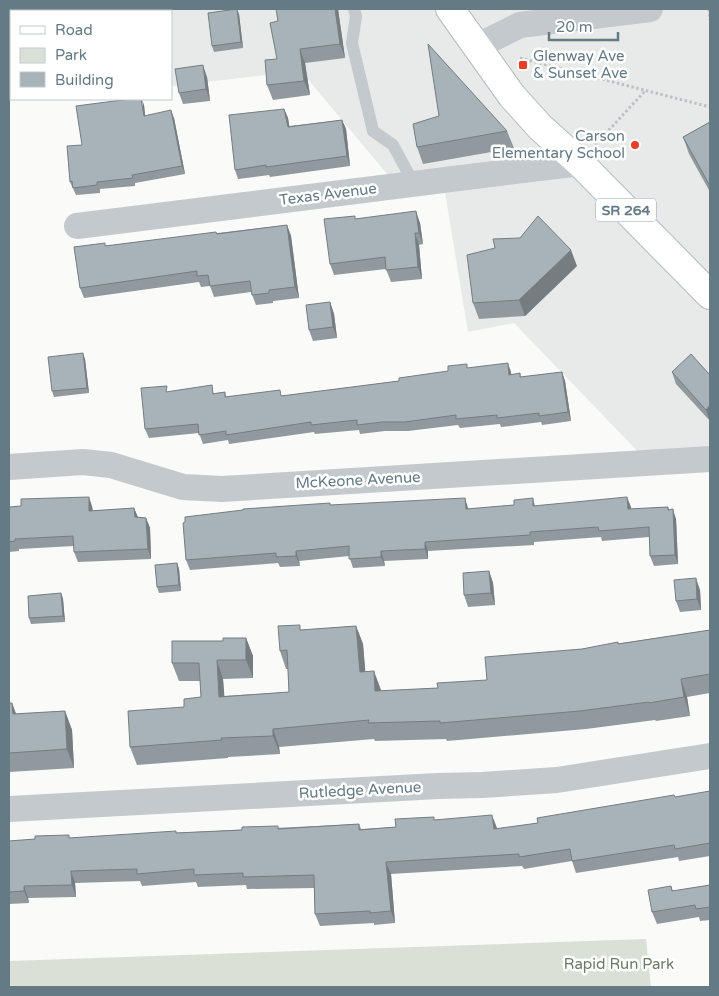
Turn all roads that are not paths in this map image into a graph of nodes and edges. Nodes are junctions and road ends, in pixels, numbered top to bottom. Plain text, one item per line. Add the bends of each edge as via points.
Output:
1 (354, 9) edge
2 (450, 9) edge
3 (650, 9) edge
4 (476, 46) junction
5 (580, 163) junction
6 (414, 184) junction
7 (77, 226) dead end
8 (710, 295) edge
9 (710, 459) edge
10 (9, 467) edge
11 (710, 756) edge
12 (9, 809) edge

1 - 6 lane via 352,43 373,130 393,145
2 - 4 main road, SR 264
3 - 4 street via 520,25
4 - 5 main road, SR 264 via 512,96
5 - 6 street, Texas Avenue
5 - 8 main road, SR 264
6 - 7 street, Texas Avenue
9 - 10 street, McKeone Avenue via 222,489 183,488 111,465 83,462
11 - 12 street, Rutledge Avenue via 548,780 482,785

